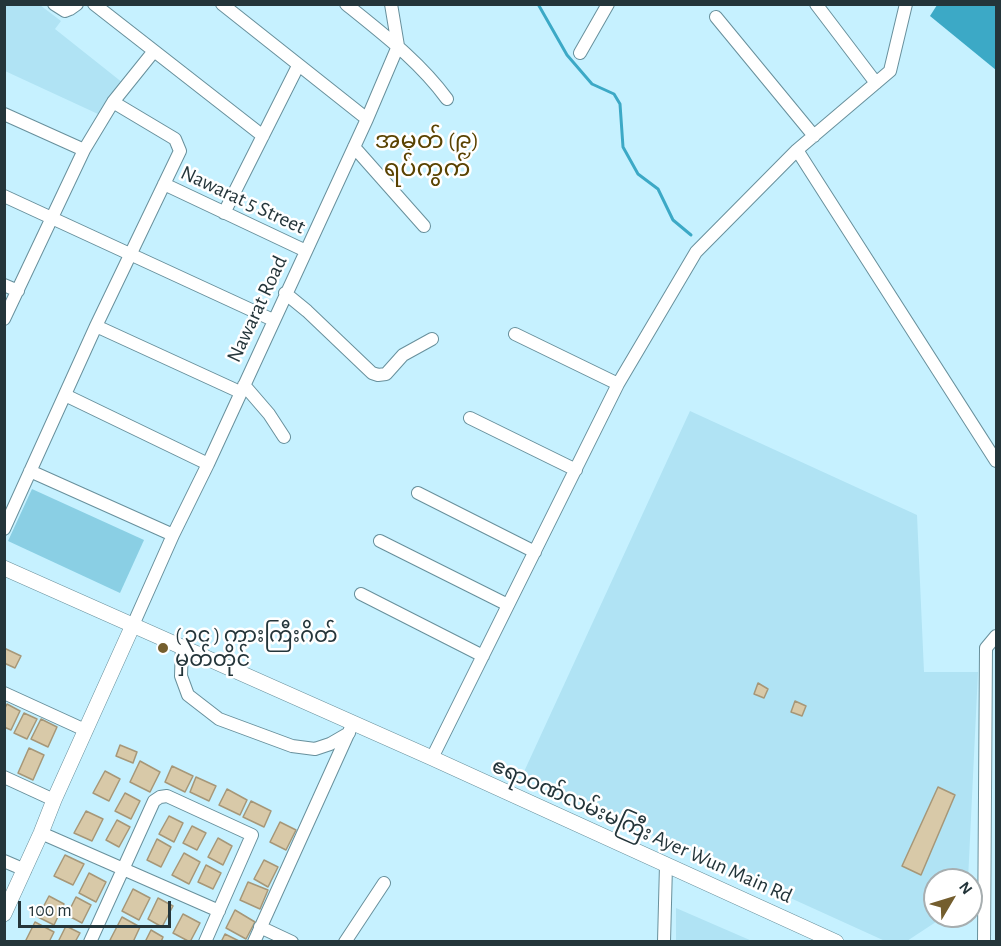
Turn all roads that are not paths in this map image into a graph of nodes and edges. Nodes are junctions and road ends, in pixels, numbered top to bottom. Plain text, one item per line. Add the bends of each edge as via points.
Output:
1 (54, 4) edge
2 (77, 4) edge
3 (94, 4) edge
4 (222, 4) edge
5 (346, 4) edge
6 (391, 4) edge
7 (608, 4) edge
8 (816, 4) edge
9 (906, 4) edge
10 (716, 16) dead end
11 (398, 46) junction
12 (154, 51) junction
13 (580, 53) dead end
14 (298, 66) junction
15 (876, 83) junction
16 (447, 99) dead end
17 (113, 102) junction
18 (4, 114) edge
19 (367, 119) junction
20 (814, 135) junction
21 (263, 136) junction
22 (354, 147) junction
23 (84, 150) junction
24 (797, 150) junction
25 (164, 184) junction
26 (4, 196) edge
27 (224, 213) junction
28 (52, 217) junction
29 (424, 226) dead end
30 (306, 251) junction
31 (130, 254) junction
32 (4, 285) edge
33 (18, 291) junction
34 (285, 293) junction
35 (4, 319) edge
36 (273, 320) junction
37 (96, 326) junction
38 (516, 334) dead end
39 (432, 339) dead end
40 (618, 384) junction
41 (242, 389) junction
42 (65, 395) junction
43 (470, 418) dead end
44 (284, 437) dead end
45 (996, 462) edge
46 (208, 464) junction
47 (576, 470) junction
48 (30, 471) junction
49 (418, 493) dead end
50 (4, 529) edge
51 (173, 535) junction
52 (380, 541) dead end
53 (535, 552) junction
54 (4, 568) edge
55 (361, 594) dead end
56 (508, 605) junction
57 (134, 626) junction
58 (996, 636) edge
59 (182, 647) junction
60 (483, 656) junction
61 (4, 693) edge
62 (351, 728) junction
63 (85, 730) junction
64 (432, 759) junction
65 (4, 777) edge
66 (54, 800) junction
67 (41, 833) junction
68 (4, 861) edge
69 (666, 865) junction
70 (122, 869) junction
71 (24, 870) junction
72 (384, 883) dead end
73 (219, 911) junction
74 (4, 914) edge
75 (260, 927) junction
76 (90, 942) edge
77 (206, 942) edge
78 (254, 942) edge
79 (292, 942) edge
80 (345, 942) edge
81 (664, 942) edge
82 (836, 942) edge
83 (984, 942) edge

1 - 2 street via 65,11
3 - 12 street
4 - 14 street
5 - 11 street
6 - 11 street
7 - 13 street
8 - 15 street
9 - 15 street via 890,71
10 - 20 street
11 - 16 street via 431,77
11 - 19 street, Nawarat Road
12 - 17 street
12 - 21 street
14 - 19 street
14 - 21 street
15 - 20 street
17 - 23 street
17 - 25 street via 175,139 180,151
18 - 23 street
19 - 22 street, Nawarat Road
20 - 24 street
21 - 27 street
22 - 29 street
22 - 30 street, Nawarat Road
23 - 28 street
24 - 40 street via 696,252
24 - 45 street
25 - 27 street, Nawarat 5 Street
25 - 31 street
26 - 28 street
27 - 30 street, Nawarat 5 Street
28 - 31 street
28 - 33 street
30 - 34 street, Nawarat Road
31 - 36 street
31 - 37 street
32 - 33 street
33 - 35 street
34 - 36 street, Nawarat Road
34 - 39 street via 378,375 386,374 403,355
36 - 41 street, Nawarat Road
37 - 41 street
37 - 42 street
38 - 40 street
40 - 47 street
41 - 44 street via 269,414
41 - 46 street, Nawarat Road
42 - 46 street
42 - 48 street
43 - 47 street
46 - 51 street, Nawarat Road
47 - 53 street
48 - 50 street
48 - 51 street
49 - 53 street
51 - 57 street, Nawarat Road
52 - 56 street
53 - 56 street
54 - 57 main road, ဧရာဝဏ်လမ်းမကြီး Ayer Wun Main Rd
55 - 60 street
56 - 60 street
57 - 59 main road, ဧရာဝဏ်လမ်းမကြီး Ayer Wun Main Rd
57 - 63 main road
58 - 83 street via 986,648
59 - 62 main road, ဧရာဝဏ်လမ်းမကြီး Ayer Wun Main Rd
59 - 62 street via 181,676 188,695 219,719 292,746 315,749 330,744
60 - 64 street
61 - 63 street
62 - 64 main road, ဧရာဝဏ်လမ်းမကြီး Ayer Wun Main Rd
62 - 75 street
63 - 66 main road
64 - 69 main road, ဧရာဝဏ်လမ်းမကြီး Ayer Wun Main Rd
65 - 66 street
66 - 67 main road
67 - 70 street
67 - 71 main road
68 - 71 street
69 - 81 street
69 - 82 main road, ဧရာဝဏ်လမ်းမကြီး Ayer Wun Main Rd
70 - 73 street
70 - 73 street via 154,801 167,796 252,835
70 - 76 street
71 - 74 main road
72 - 80 street
73 - 77 street
75 - 78 street
75 - 79 street

